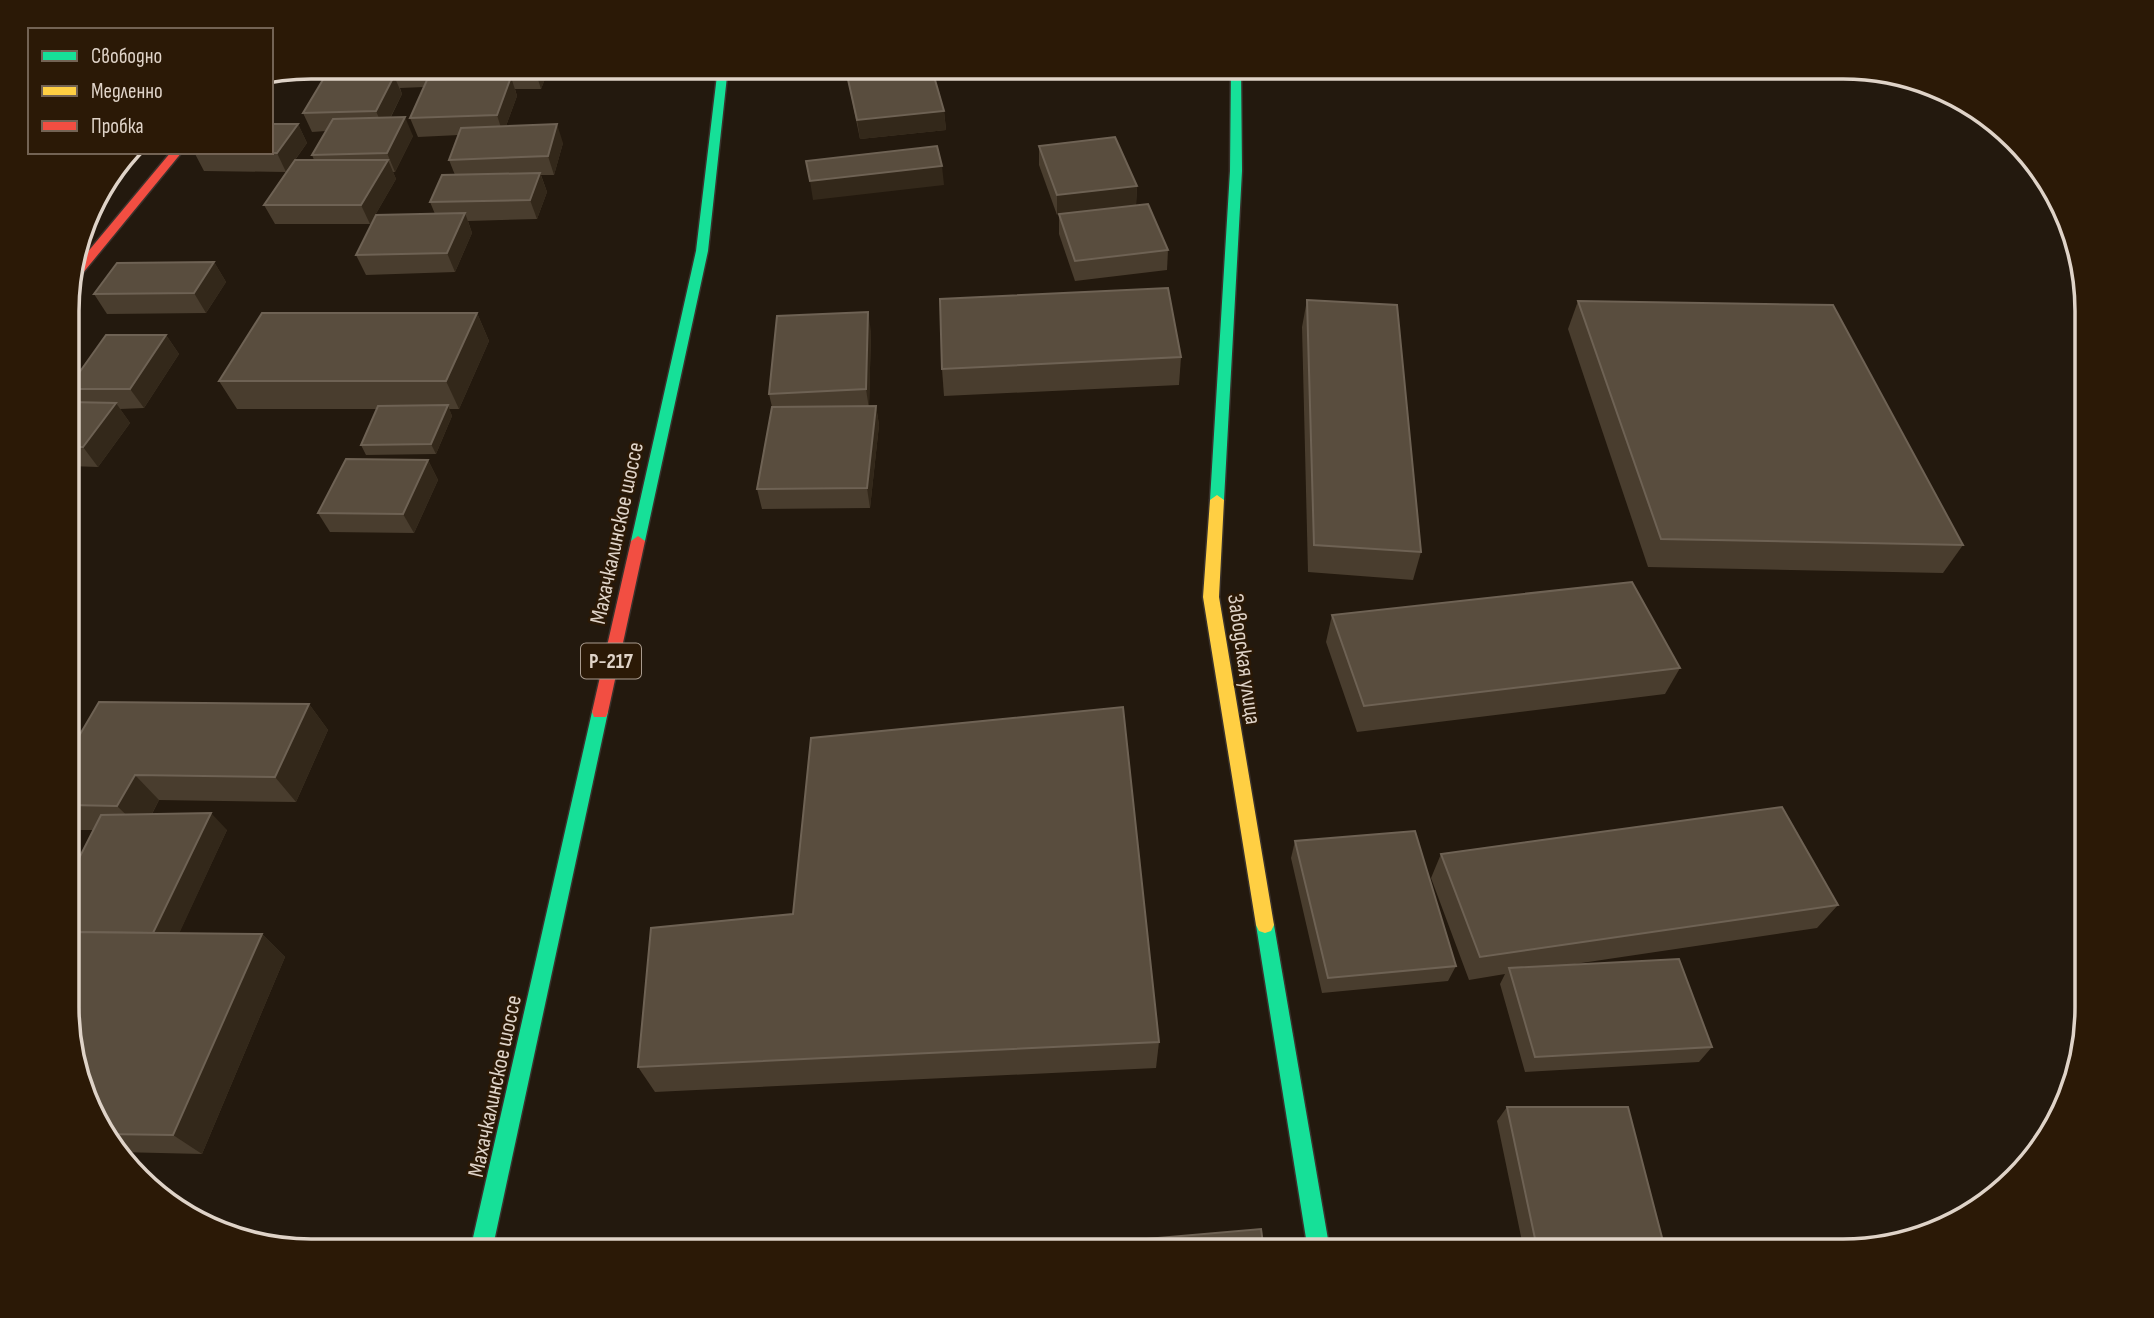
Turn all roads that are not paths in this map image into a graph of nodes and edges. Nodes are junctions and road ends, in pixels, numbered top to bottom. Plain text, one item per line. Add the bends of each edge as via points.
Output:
1 (722, 79) edge
2 (1236, 79) edge
3 (175, 154) edge
4 (85, 263) edge
5 (484, 1239) edge
6 (1317, 1239) edge

1 - 5 main road, Махачкалинское шоссе / Р-217 via 702,251
2 - 6 main road, Заводская улица via 1236,171 1211,597
3 - 4 main road

